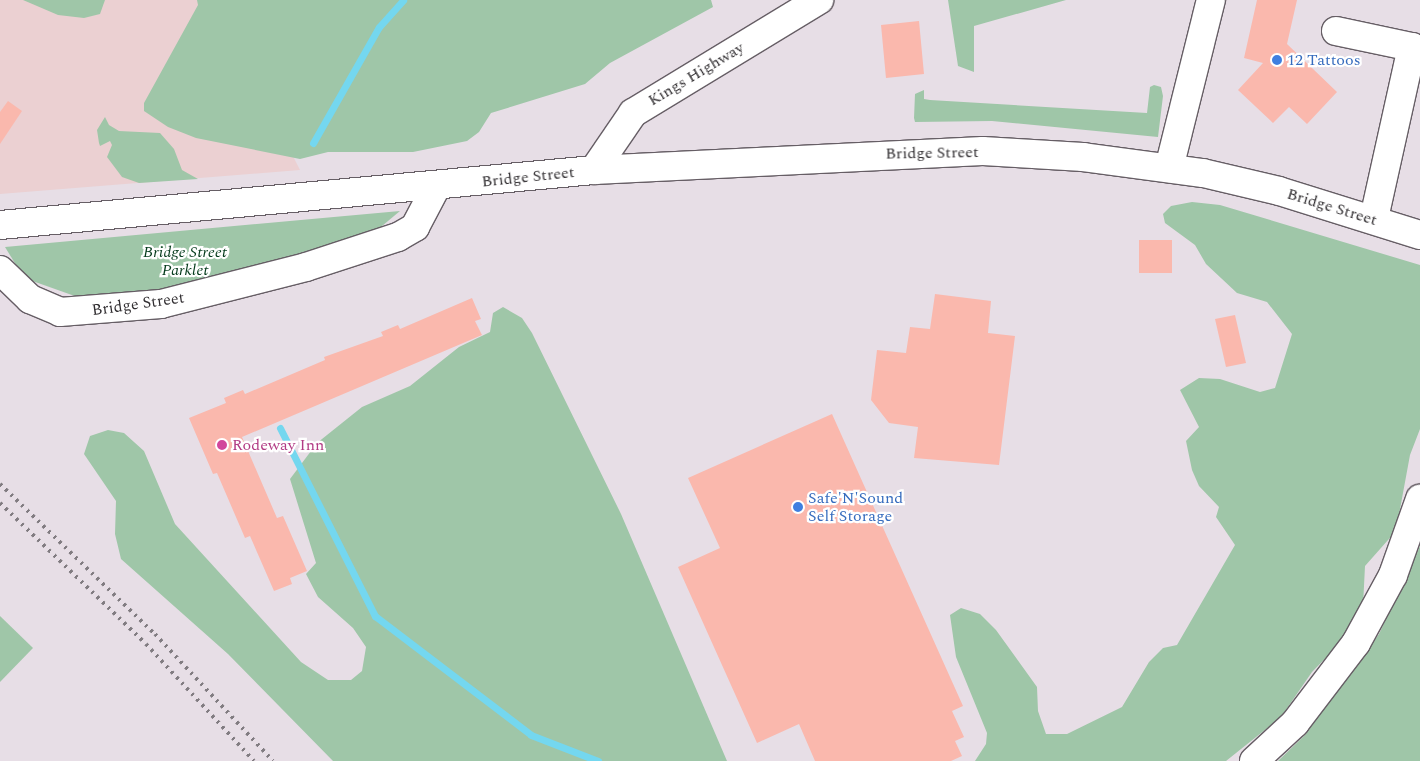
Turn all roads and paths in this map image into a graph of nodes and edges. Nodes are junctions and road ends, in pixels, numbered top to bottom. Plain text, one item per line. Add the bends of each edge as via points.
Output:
1 (819, 0) edge
2 (1211, 0) edge
3 (1336, 31) dead end
4 (1169, 168) junction
5 (594, 170) junction
6 (436, 187) junction
7 (1374, 219) junction
8 (0, 225) edge
9 (1420, 235) edge
10 (0, 270) edge
11 (1420, 499) edge
12 (1254, 761) edge

1 - 5 main road, Kings Highway via 633,113 617,130
2 - 4 main road
3 - 7 main road via 1412,46
4 - 5 main road, Bridge Street via 1083,157 983,151
4 - 7 main road, Bridge Street via 1279,191
5 - 6 main road, Bridge Street
6 - 8 main road, Bridge Street
6 - 10 main road, Bridge Street via 415,227 398,237 298,269 161,304 60,312 30,299
7 - 9 main road, Bridge Street
11 - 12 main road via 1393,575 1356,643 1295,723

